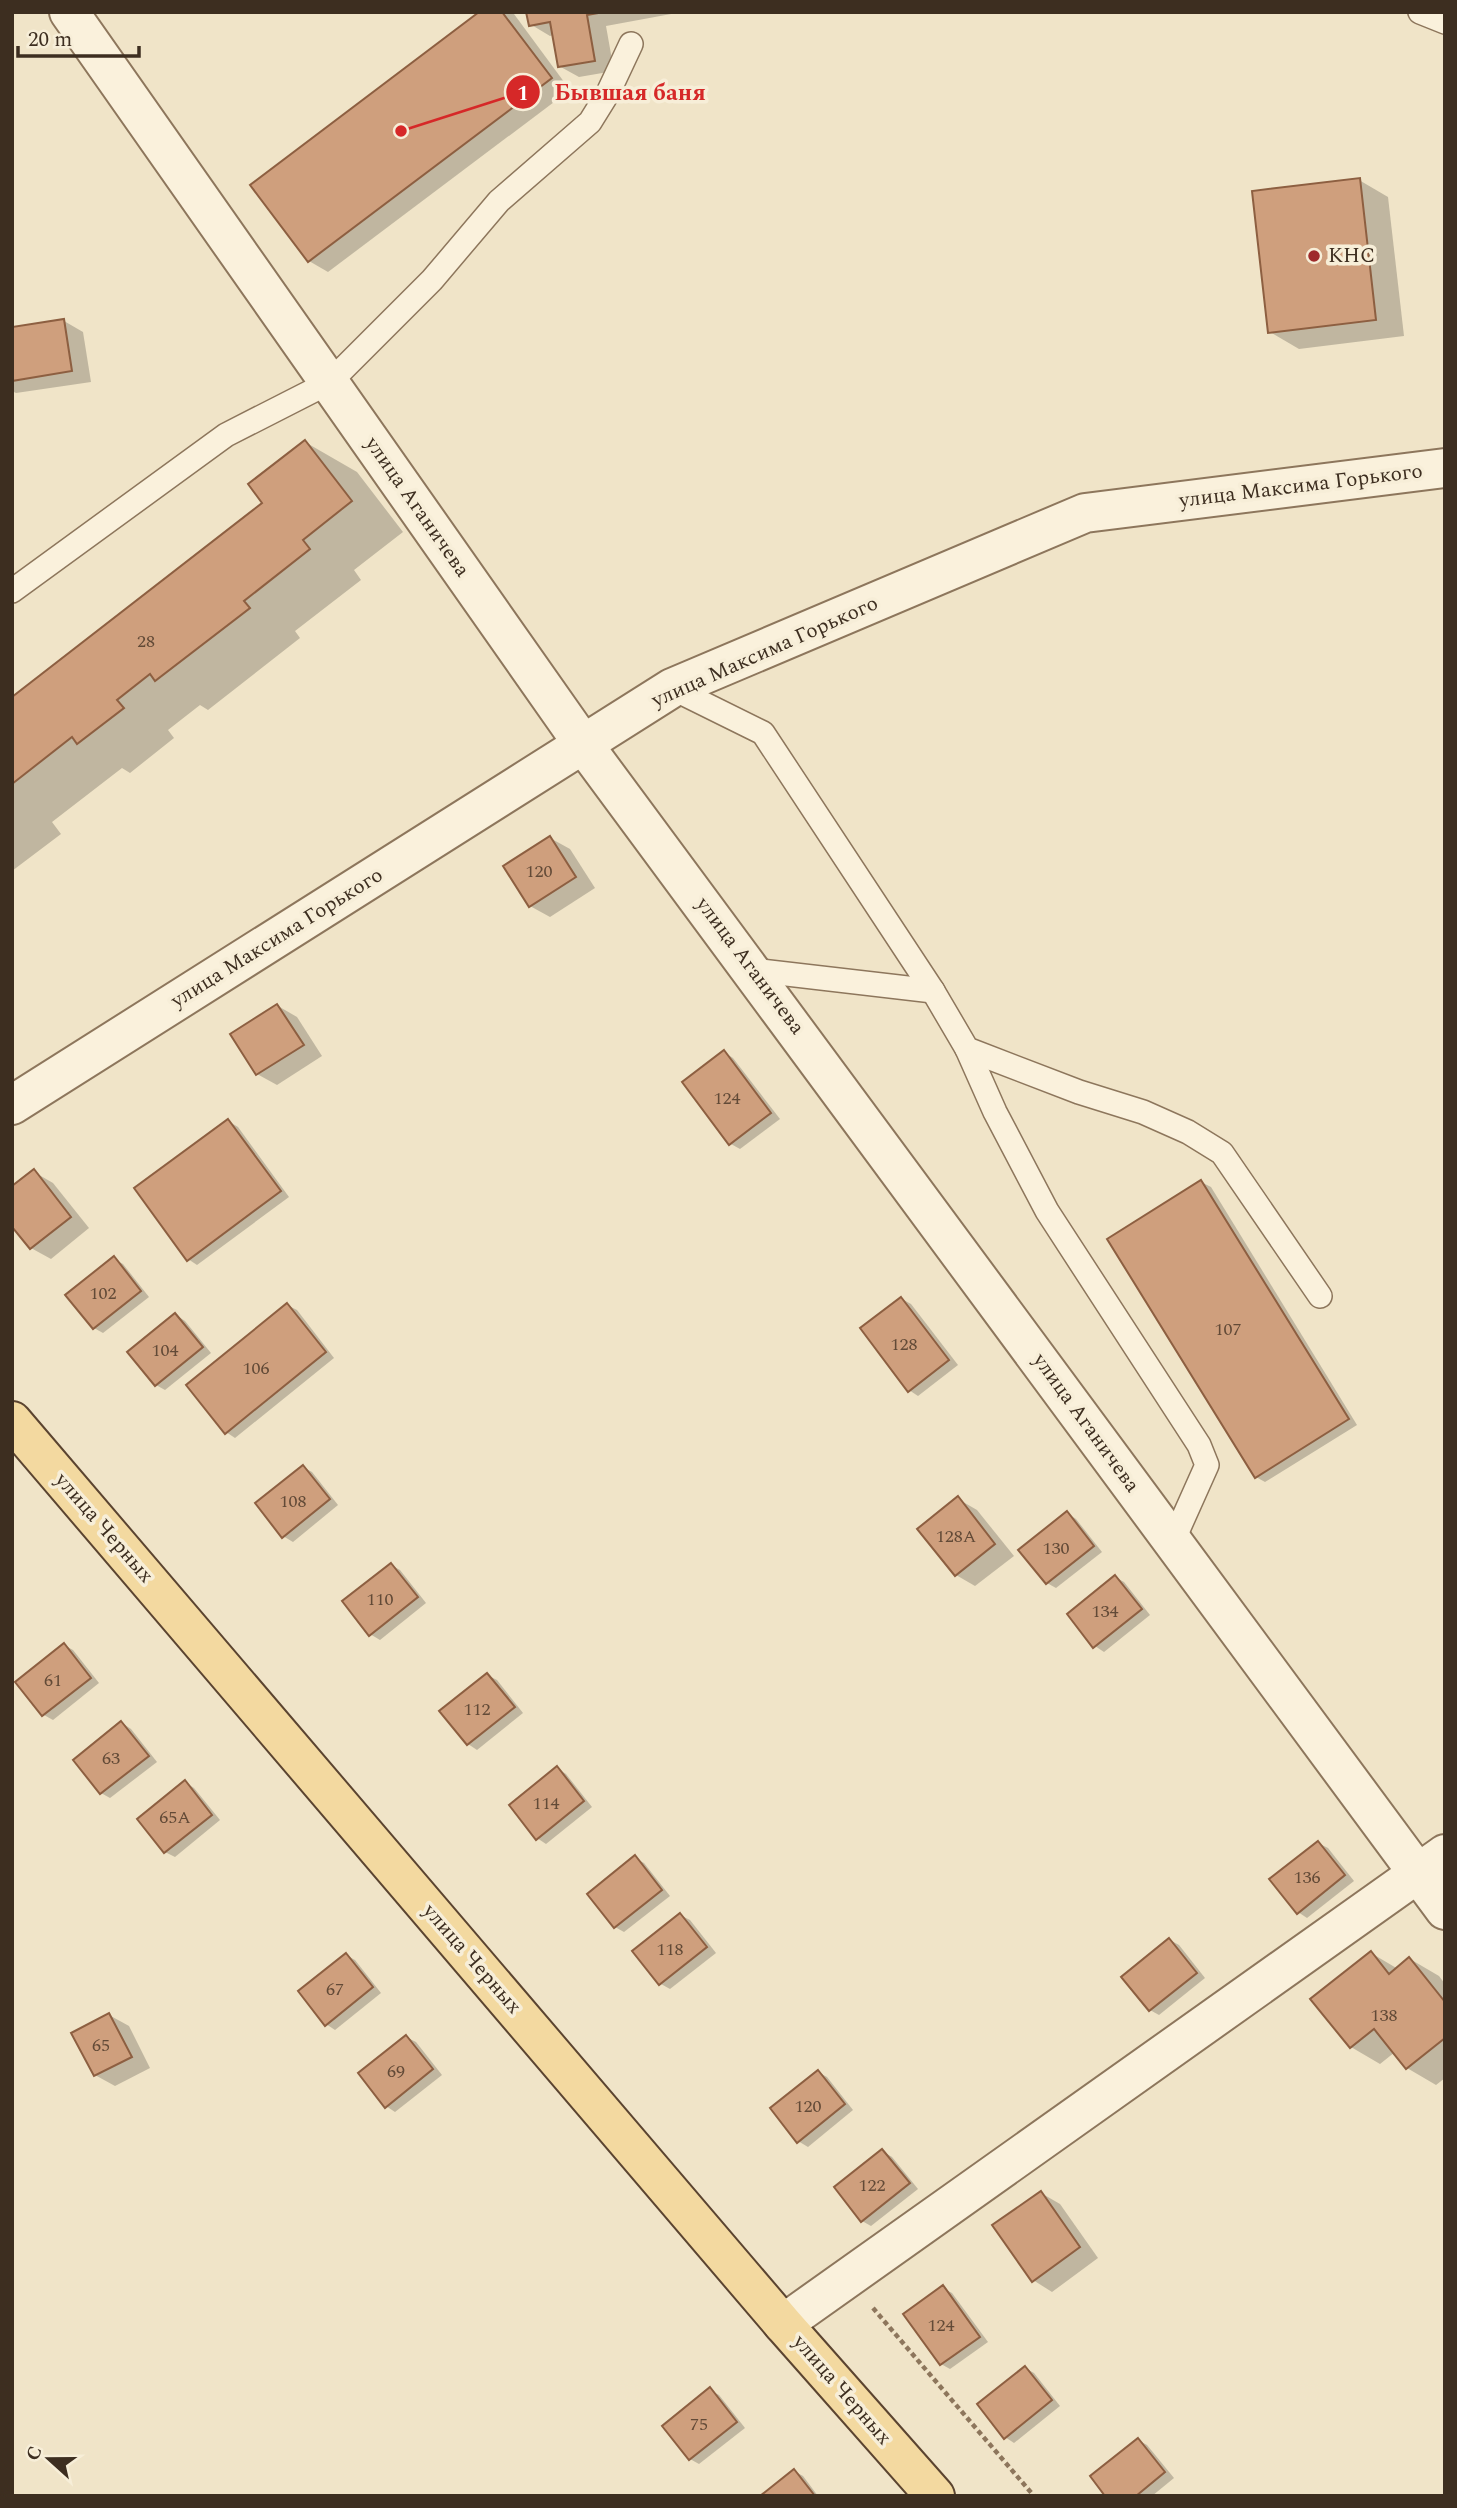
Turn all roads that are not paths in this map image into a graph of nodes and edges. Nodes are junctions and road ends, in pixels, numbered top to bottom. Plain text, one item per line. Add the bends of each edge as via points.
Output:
1 (69, 12) edge
2 (1420, 12) edge
3 (1445, 22) edge
4 (631, 44) dead end
5 (330, 382) junction
6 (1445, 468) edge
7 (12, 591) edge
8 (672, 688) junction
9 (583, 744) junction
10 (753, 970) junction
11 (933, 991) junction
12 (968, 1049) junction
13 (12, 1105) edge
14 (1320, 1296) dead end
15 (12, 1421) edge
16 (1173, 1541) junction
17 (1432, 1864) edge
18 (1445, 1910) edge
19 (783, 2324) junction
20 (935, 2496) edge

1 - 5 street, улица Аганичева
2 - 3 lane
4 - 5 lane via 590,122 499,201 432,280
5 - 7 lane via 226,435
5 - 9 street, улица Аганичева
6 - 8 street, улица Максима Горького via 1085,513
8 - 9 street, улица Максима Горького
8 - 11 lane via 763,733
9 - 10 street, улица Аганичева
9 - 13 street, улица Максима Горького
10 - 11 lane
10 - 16 street, улица Аганичева
11 - 12 lane
12 - 14 lane via 1143,1112 1223,1153
12 - 16 lane via 1047,1211 1199,1445 1207,1465
15 - 19 main road, улица Черных
16 - 17 street, улица Аганичева
17 - 18 street, улица Аганичева
17 - 19 street
19 - 20 main road, улица Черных

